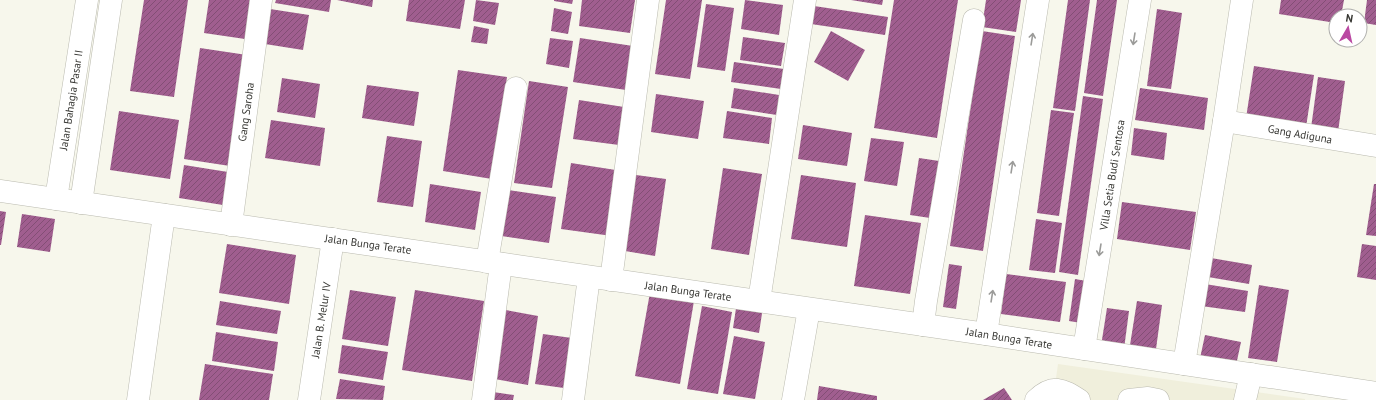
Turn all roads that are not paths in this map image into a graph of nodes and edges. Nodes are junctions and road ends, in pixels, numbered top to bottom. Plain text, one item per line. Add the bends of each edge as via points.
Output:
1 (86, 0) edge
2 (111, 0) edge
3 (261, 0) edge
4 (648, 0) edge
5 (805, 0) edge
6 (1038, 0) edge
7 (1140, 0) edge
8 (1242, 0) edge
9 (974, 20) dead end
10 (516, 88) dead end
11 (1224, 121) junction
12 (1376, 146) edge
13 (0, 191) edge
14 (56, 199) junction
15 (81, 203) junction
16 (164, 215) junction
17 (231, 225) junction
18 (333, 239) junction
19 (494, 263) junction
20 (589, 277) junction
21 (610, 280) junction
22 (759, 301) junction
23 (809, 308) junction
24 (923, 325) junction
25 (986, 334) junction
26 (1084, 349) junction
27 (1184, 364) junction
28 (1250, 374) junction
29 (1376, 393) edge
30 (138, 400) edge
31 (308, 400) edge
32 (483, 400) edge
33 (573, 400) edge
34 (793, 400) edge
35 (1036, 400) edge
36 (1079, 400) edge
37 (1129, 400) edge
38 (1158, 400) edge
39 (1245, 400) edge

1 - 14 street, Jalan Bahagia Pasar II
2 - 15 street
3 - 17 street, Gang Saroha
4 - 21 street
5 - 22 street
25 -> 6 street
7 -> 26 street, Villa Setia Budi Sentosa
8 - 11 street
9 - 24 street
10 - 19 street
11 - 12 street, Gang Adiguna
11 - 27 street
13 - 14 street, Jalan Bunga Terate
14 - 15 street, Jalan Bunga Terate
15 - 16 street, Jalan Bunga Terate
16 - 17 street, Jalan Bunga Terate
16 - 30 street
17 - 18 street, Jalan Bunga Terate
18 - 19 street, Jalan Bunga Terate
18 - 31 street, Jalan B. Melur IV
19 - 20 street, Jalan Bunga Terate
19 - 32 street
20 - 21 street, Jalan Bunga Terate
20 - 33 street
21 - 22 street, Jalan Bunga Terate
22 - 23 street, Jalan Bunga Terate
23 - 24 street, Jalan Bunga Terate
23 - 34 street
24 - 25 street, Jalan Bunga Terate
25 - 26 street, Jalan Bunga Terate
26 - 27 street, Jalan Bunga Terate
27 - 28 street, Jalan Bunga Terate
28 - 29 street, Jalan Bunga Terate
28 - 39 street
35 - 36 street via 1046,393 1057,390 1062,390
37 - 38 street

